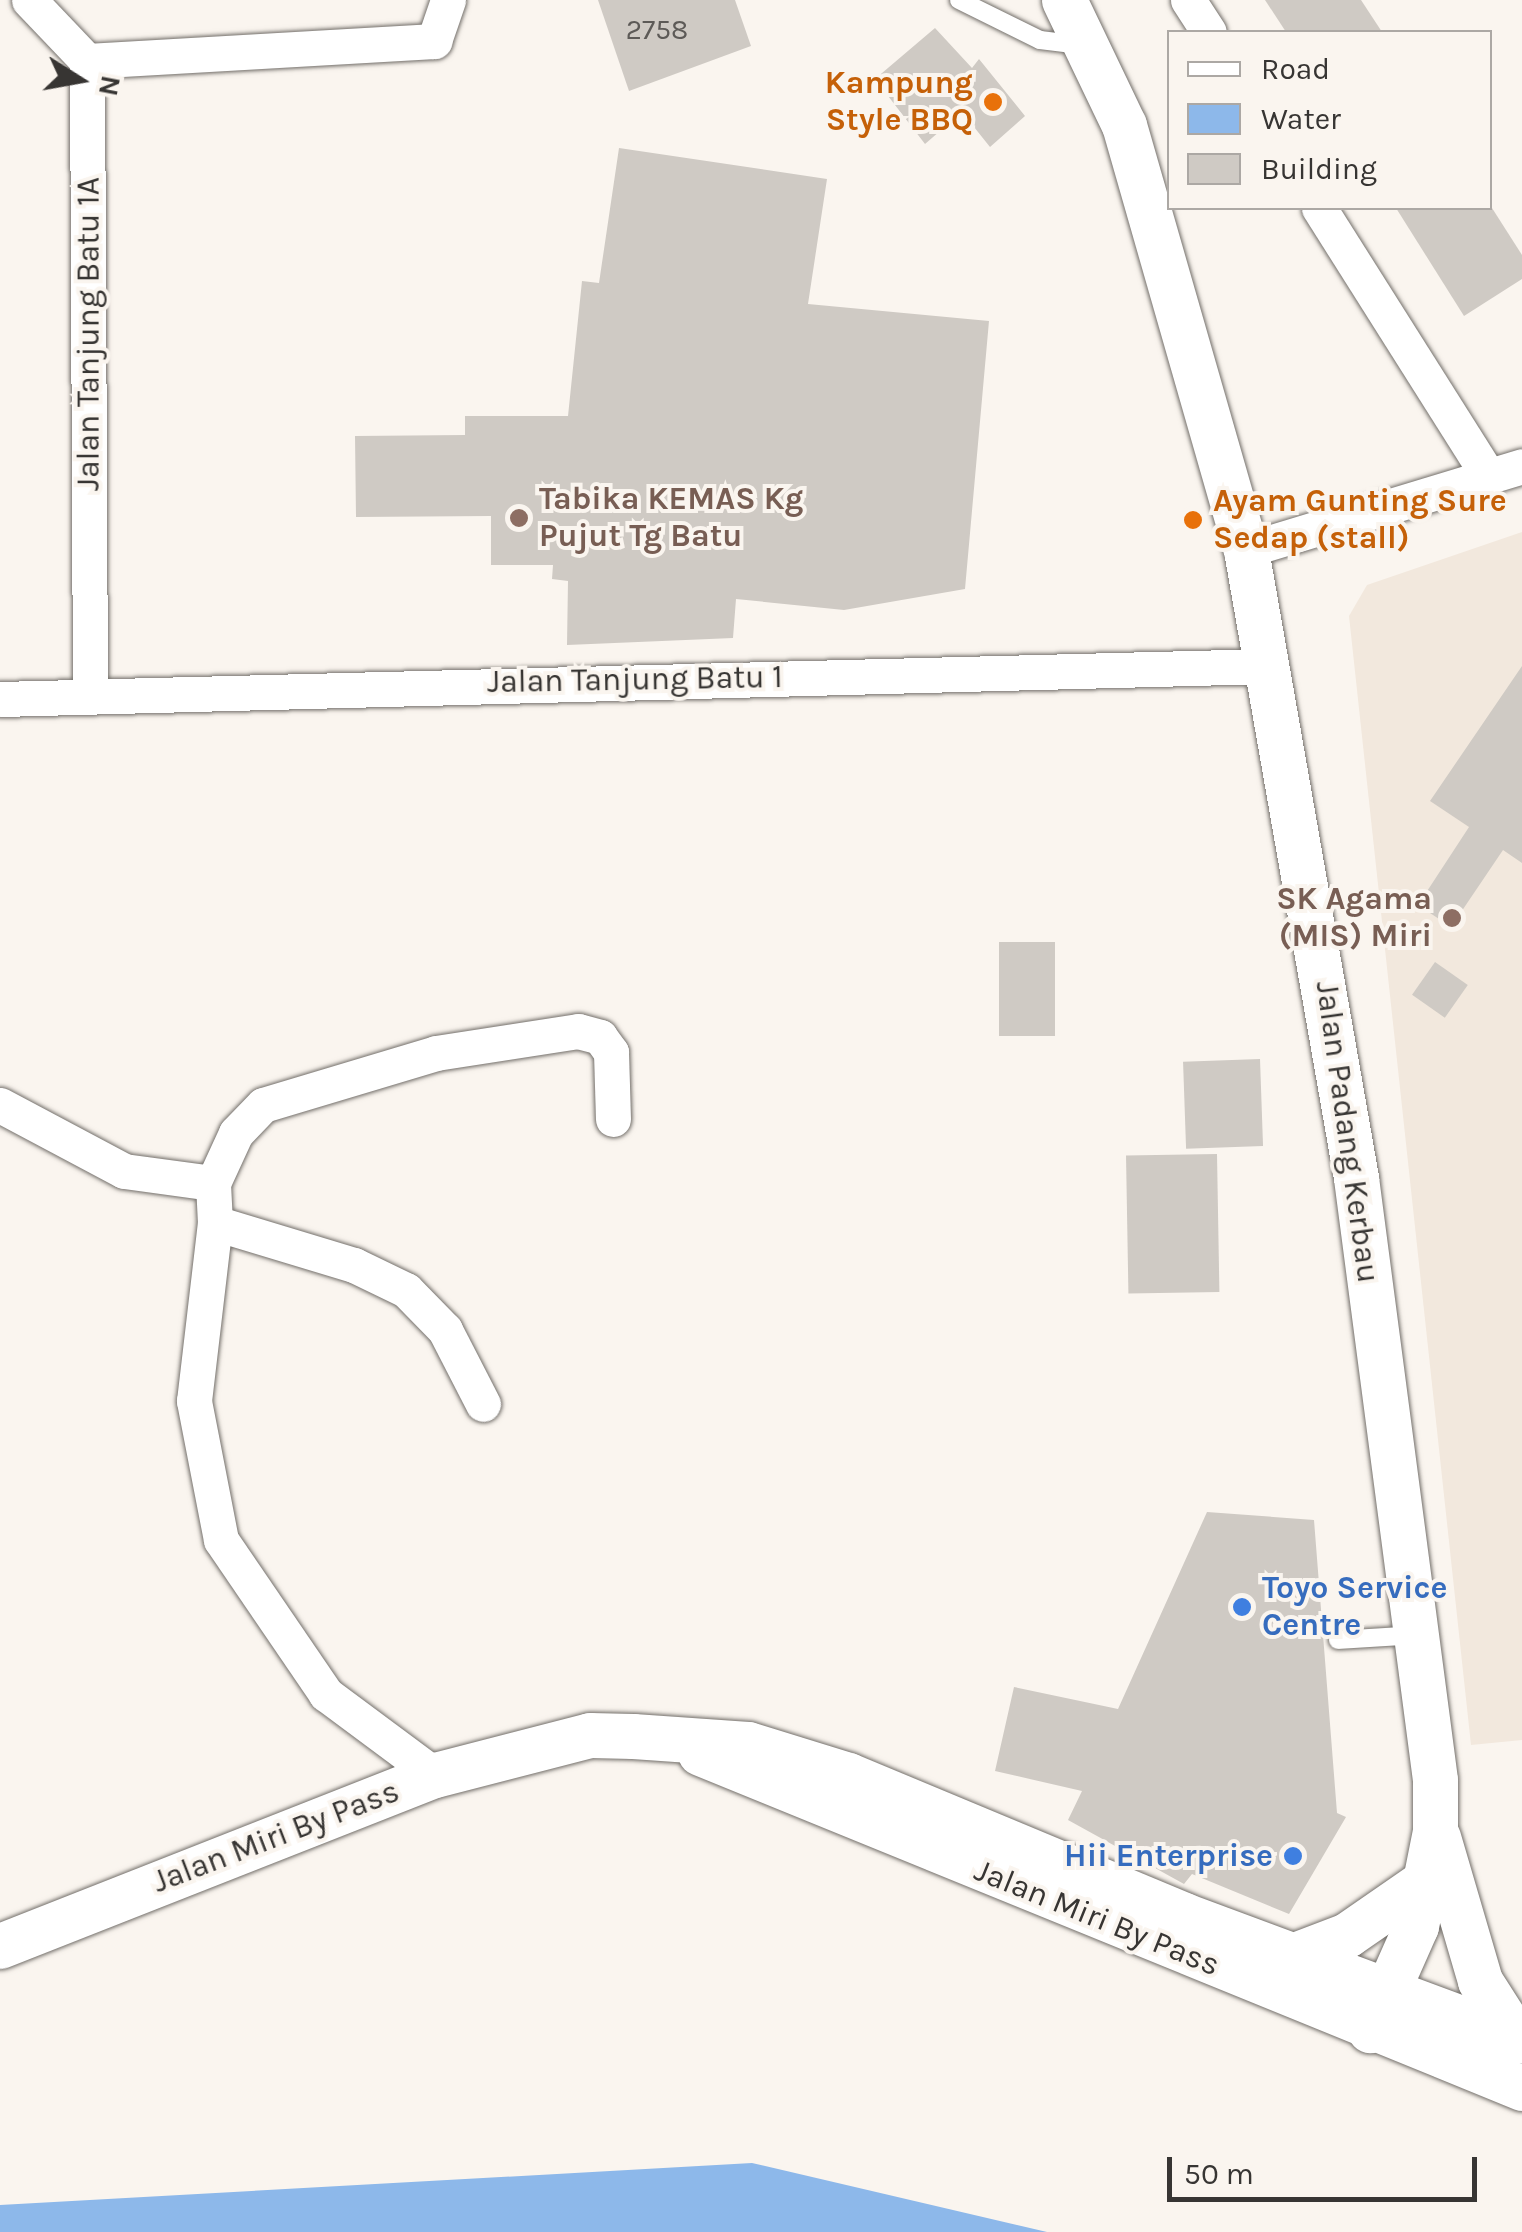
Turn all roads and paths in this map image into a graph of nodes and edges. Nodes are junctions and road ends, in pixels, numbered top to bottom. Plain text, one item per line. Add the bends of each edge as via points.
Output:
1 (28, 0) edge
2 (448, 0) edge
3 (960, 0) edge
4 (1064, 0) edge
5 (1188, 0) edge
6 (1208, 30) edge
7 (1091, 46) junction
8 (87, 61) junction
9 (1320, 210) edge
10 (1506, 472) edge
11 (1246, 550) junction
12 (1270, 666) junction
13 (90, 692) junction
14 (0, 699) edge
15 (0, 1105) edge
16 (613, 1119) dead end
17 (212, 1183) junction
18 (215, 1223) junction
19 (483, 1404) dead end
20 (1417, 1635) junction
21 (1338, 1640) dead end
22 (675, 1740) junction
23 (435, 1775) junction
24 (1435, 1831) junction
25 (1428, 1879) junction
26 (0, 1946) edge
27 (1292, 1956) junction
28 (1380, 2011) junction
29 (1519, 2040) edge
30 (1522, 2088) edge

1 - 8 street
2 - 8 street via 434,42
3 - 7 lane via 1040,40
4 - 7 street, Jalan Padang Kerbau
5 - 6 street
7 - 11 street, Jalan Padang Kerbau via 1161,240
8 - 13 street, Jalan Tanjung Batu 1A
9 - 10 street
10 - 11 street
11 - 12 street, Jalan Padang Kerbau
12 - 13 street, Jalan Tanjung Batu 1
12 - 20 street, Jalan Padang Kerbau via 1358,1195
13 - 14 street, Jalan Tanjung Batu 1
15 - 17 street via 124,1171
16 - 17 street via 611,1052 600,1037 578,1031 436,1053 262,1105 236,1133
17 - 18 street
18 - 19 street via 354,1265 406,1290 444,1330
18 - 23 street via 194,1402 220,1540 326,1694
20 - 21 lane
20 - 24 street, Jalan Padang Kerbau
22 - 23 street, Jalan Miri By Pass via 590,1735
22 - 27 street, Jalan Miri By Pass via 748,1744 848,1776
22 - 28 street, Jalan Miri By Pass
23 - 26 street, Jalan Miri By Pass
24 - 25 street, Jalan Padang Kerbau
24 - 29 street via 1480,1982
25 - 27 street via 1346,1935
25 - 28 street, Jalan Padang Kerbau
27 - 28 street, Jalan Miri By Pass
28 - 29 street, Jalan Miri By Pass
28 - 30 street, Jalan Miri By Pass

